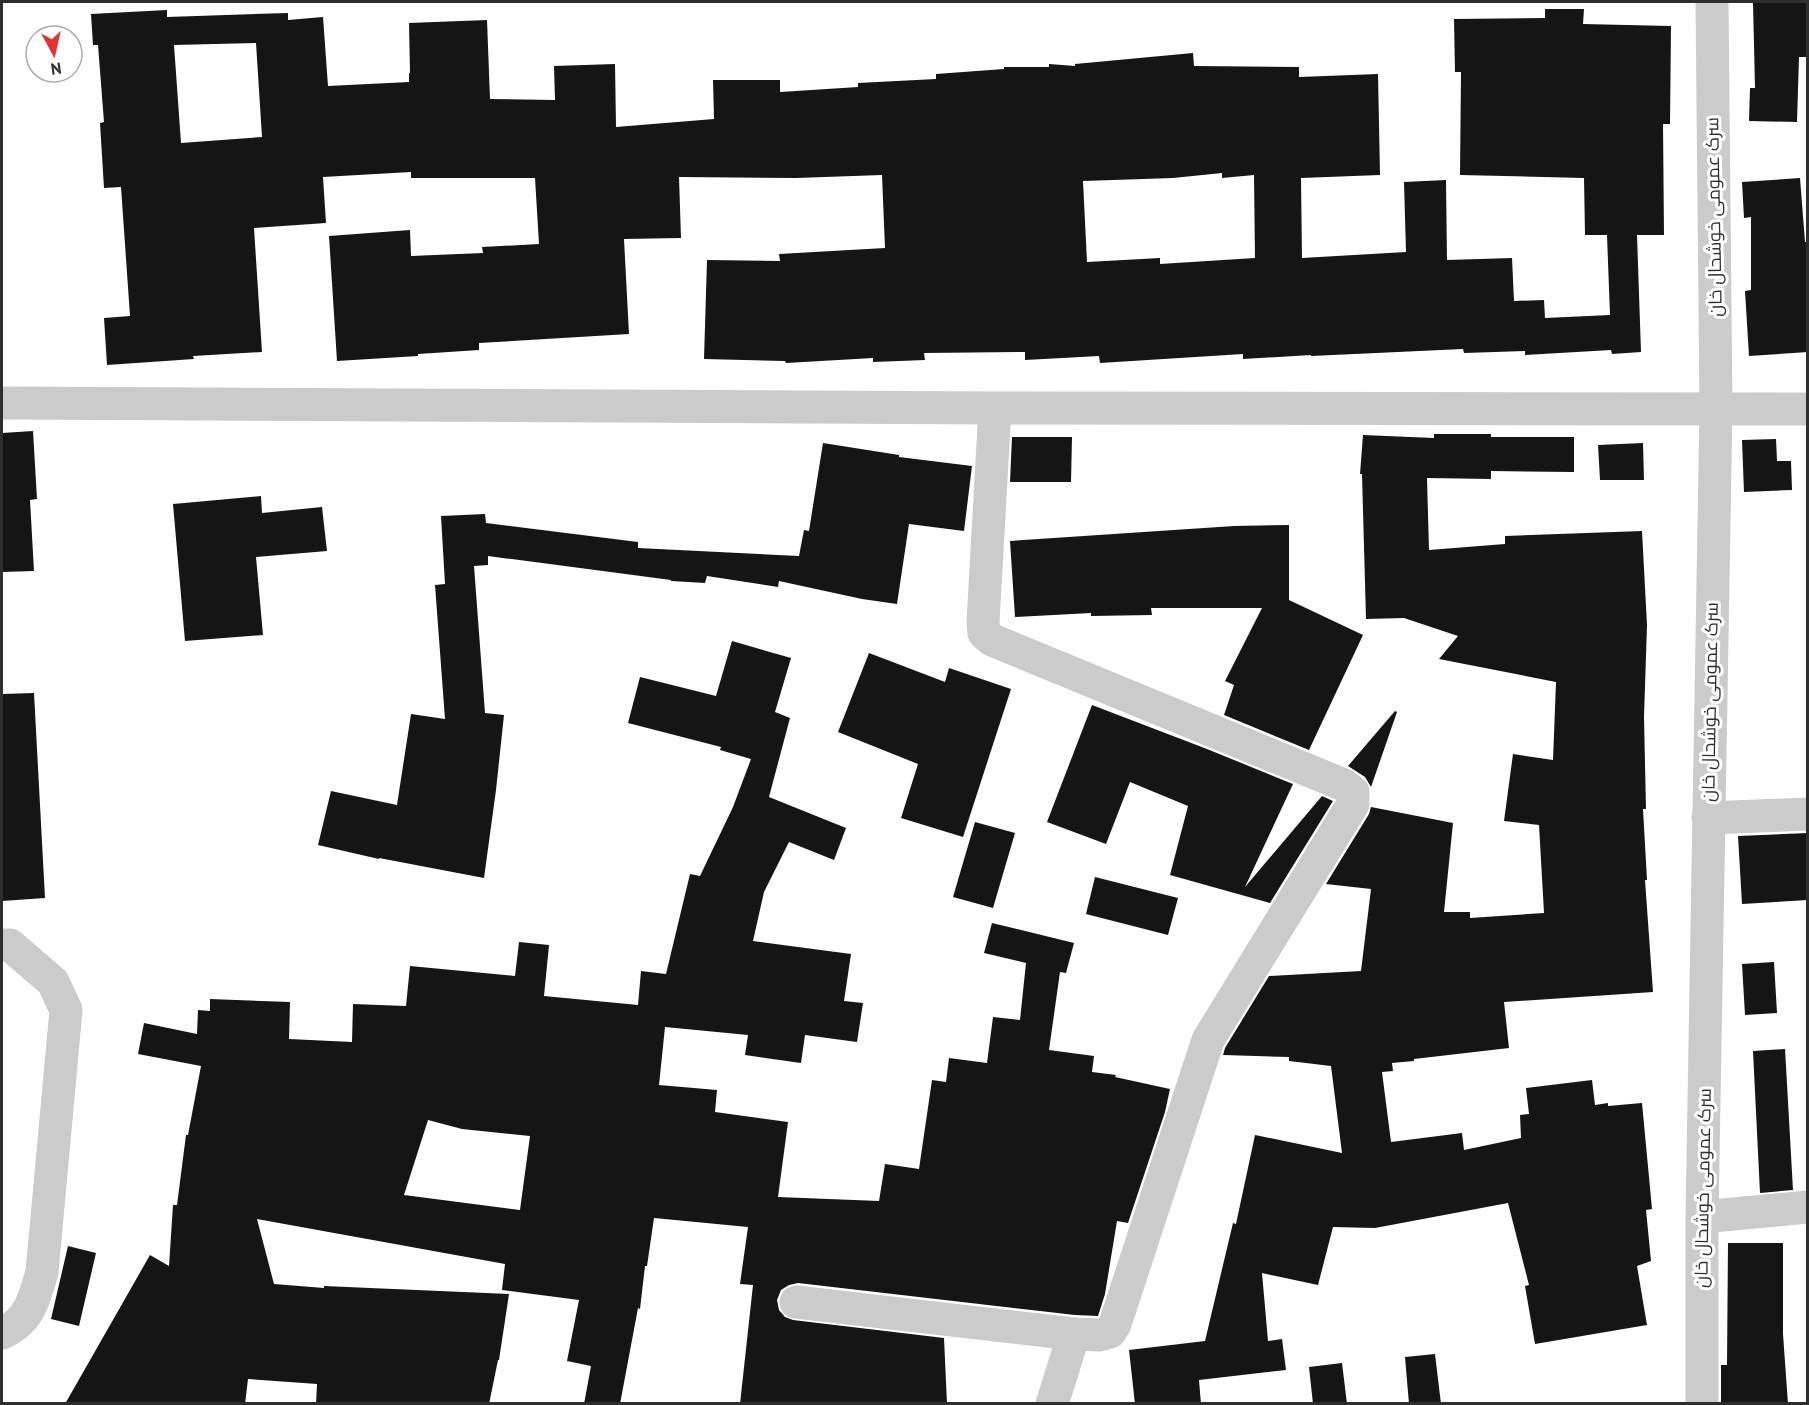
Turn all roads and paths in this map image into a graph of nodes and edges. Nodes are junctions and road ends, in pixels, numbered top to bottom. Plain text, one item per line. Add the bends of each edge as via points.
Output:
1 (1712, 2) edge
2 (2, 403) edge
3 (995, 408) junction
4 (1716, 408) junction
5 (1808, 409) edge
6 (1808, 814) edge
7 (1708, 818) junction
8 (2, 945) edge
9 (1808, 1207) edge
10 (1702, 1217) junction
11 (796, 1302) dead end
12 (2, 1333) edge
13 (1074, 1335) junction
14 (1052, 1404) edge
15 (1702, 1404) edge

1 - 4 street, سرک عمومی خوشحال خان
2 - 3 street
3 - 4 street
3 - 13 street via 984,633 992,640 1353,792 1353,804 1208,1040 1116,1324 1110,1332 1100,1335
4 - 5 street
4 - 7 street, سرک عمومی خوشحال خان
6 - 7 street
7 - 10 street, سرک عمومی خوشحال خان
8 - 12 street via 10,945 53,982 66,1010 42,1272 33,1305 14,1328
9 - 10 street
10 - 15 street, سرک عمومی خوشحال خان
11 - 13 street
13 - 14 street

